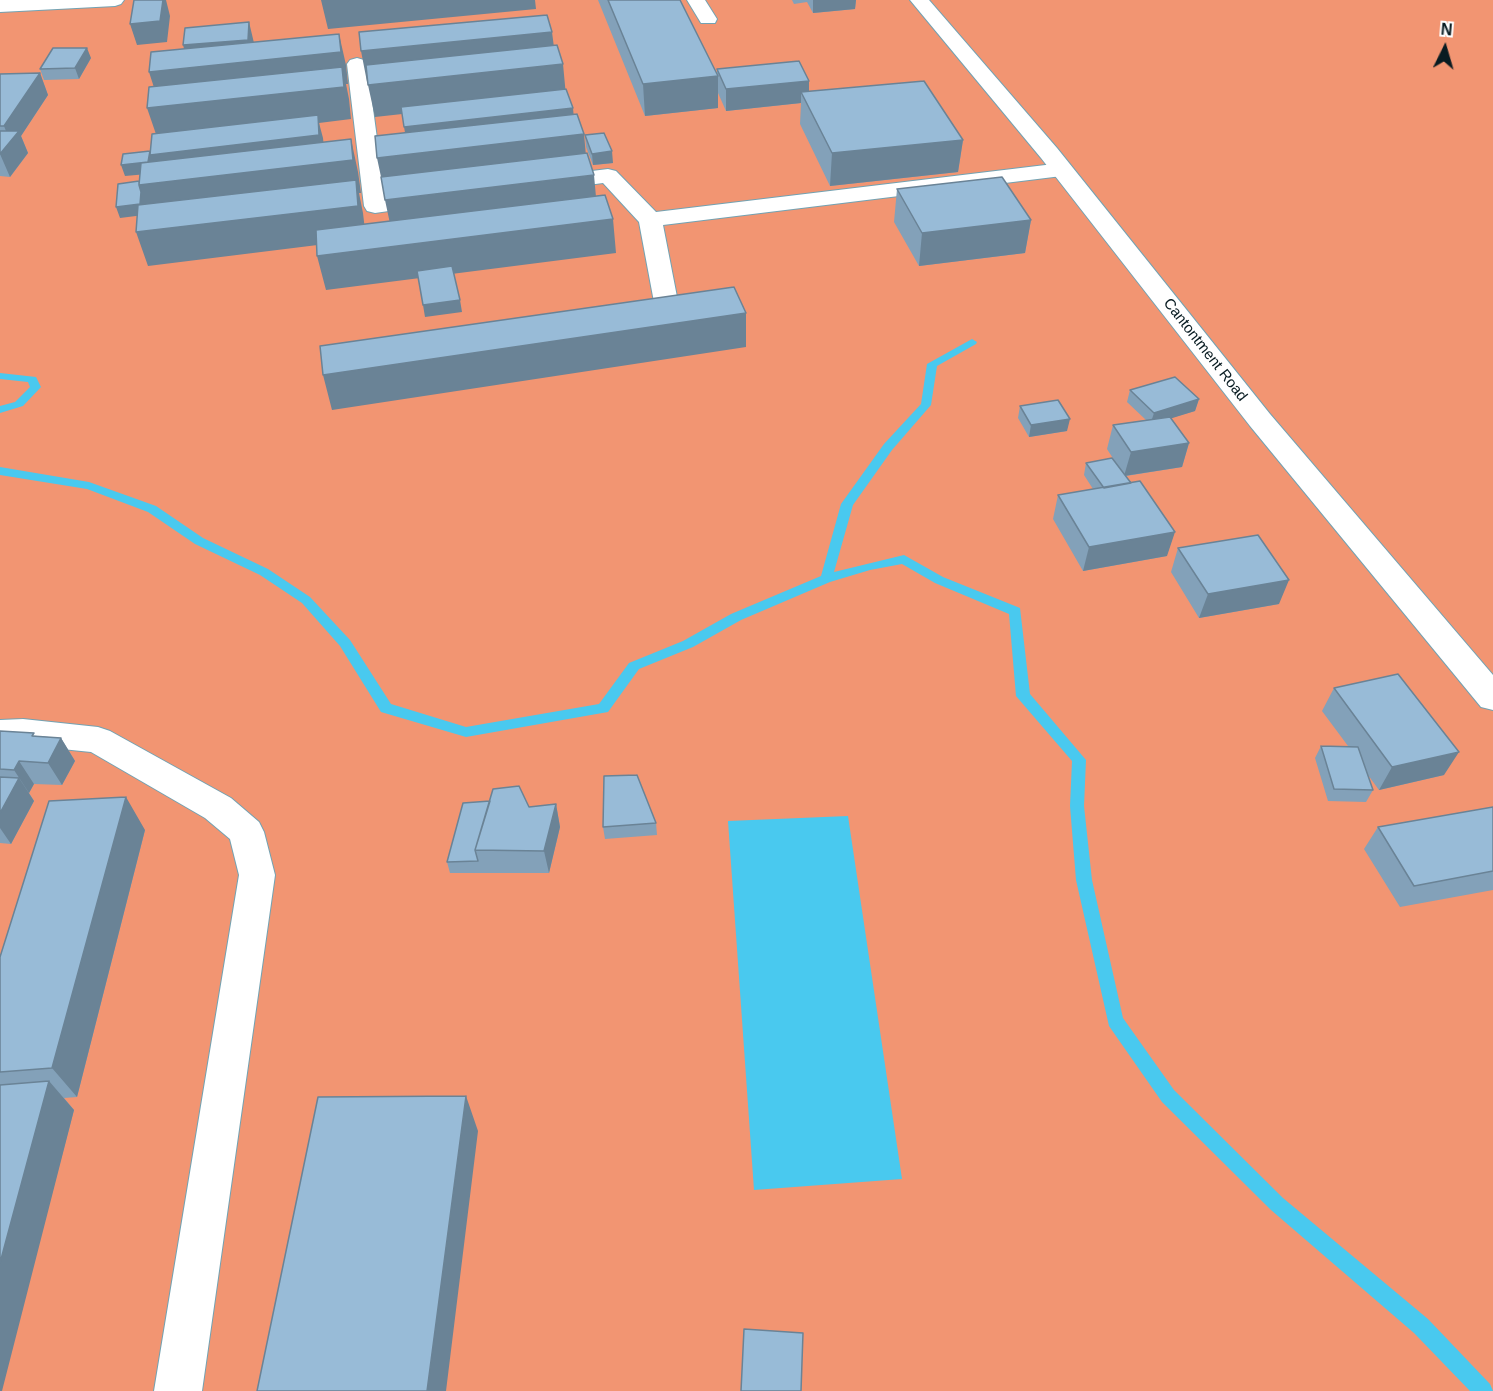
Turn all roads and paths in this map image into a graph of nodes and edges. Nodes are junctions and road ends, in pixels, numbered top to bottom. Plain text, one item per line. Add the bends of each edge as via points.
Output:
1 (115, 0) edge
2 (696, 0) edge
3 (919, 0) edge
4 (0, 6) edge
5 (708, 19) dead end
6 (357, 64) edge
7 (383, 89) edge
8 (361, 92) junction
9 (337, 94) edge
10 (393, 159) edge
11 (370, 162) junction
12 (347, 164) edge
13 (1062, 170) junction
14 (527, 186) edge
15 (445, 197) edge
16 (650, 220) junction
17 (666, 302) edge
18 (1493, 699) edge
19 (0, 733) edge
20 (178, 1391) edge

1 - 4 street
2 - 5 street
3 - 13 street, Cantontment Road
6 - 8 street
7 - 8 street
8 - 9 street
8 - 11 street
10 - 11 street
11 - 12 street
11 - 15 street via 375,206
13 - 16 street
13 - 18 street, Cantontment Road via 1260,420
14 - 16 street via 608,176
16 - 17 street
19 - 20 street via 98,740 218,808 246,831 257,875

